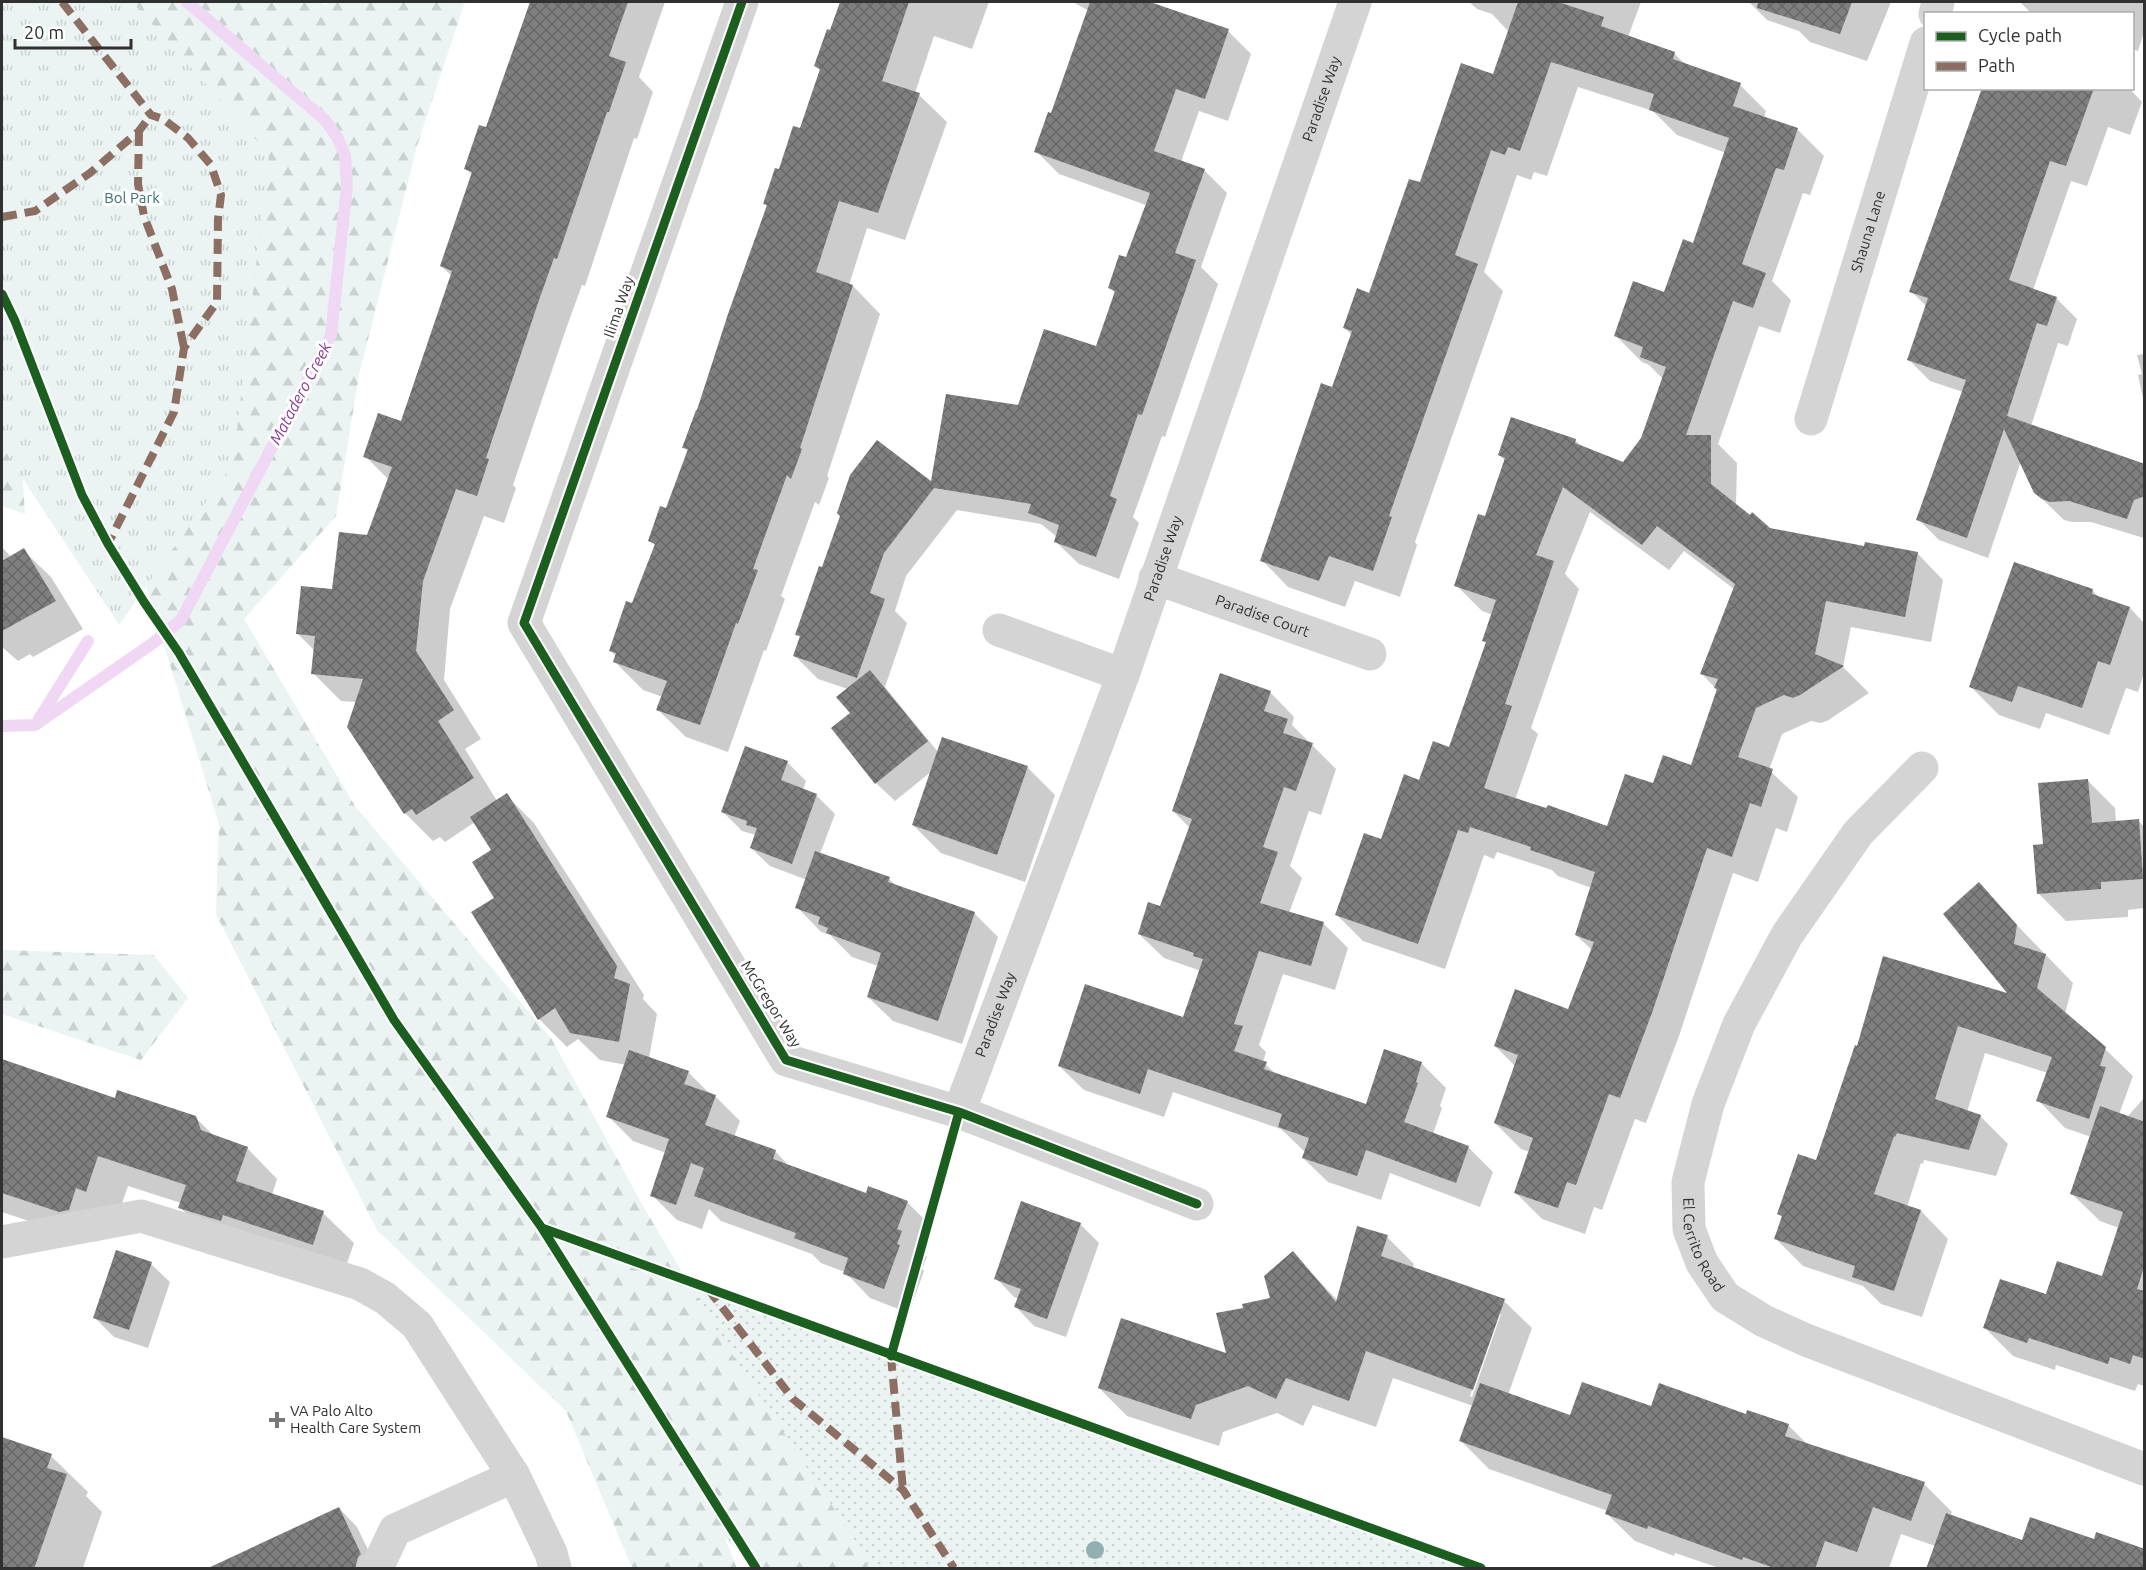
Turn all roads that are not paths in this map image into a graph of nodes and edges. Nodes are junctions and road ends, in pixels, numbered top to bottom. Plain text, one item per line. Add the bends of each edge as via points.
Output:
1 (742, 2) edge
2 (1355, 2) edge
3 (1924, 50) edge
4 (1811, 419) dead end
5 (1155, 578) junction
6 (524, 622) joint
7 (999, 630) dead end
8 (1370, 654) dead end
9 (1123, 675) junction
10 (1922, 768) dead end
11 (959, 1112) junction
12 (1197, 1204) dead end
13 (2, 1242) edge
14 (2145, 1469) edge
15 (513, 1476) junction
16 (373, 1569) edge
17 (555, 1569) edge

1 - 6 street, Ilima Way
2 - 5 street, Paradise Way
3 - 4 street, Shauna Lane
5 - 8 street, Paradise Court
5 - 9 street, Paradise Way
6 - 11 street, McGregor Way via 786,1060
7 - 9 street
9 - 11 street, Paradise Way
10 - 14 street, El Cerrito Road via 1858,833 1787,935 1739,1024 1708,1104 1688,1182 1689,1228 1702,1263 1725,1297 1764,1321
11 - 12 street, McGregor Way
13 - 15 street via 141,1216 360,1284 385,1298 417,1325
15 - 16 street via 394,1530
15 - 17 street

